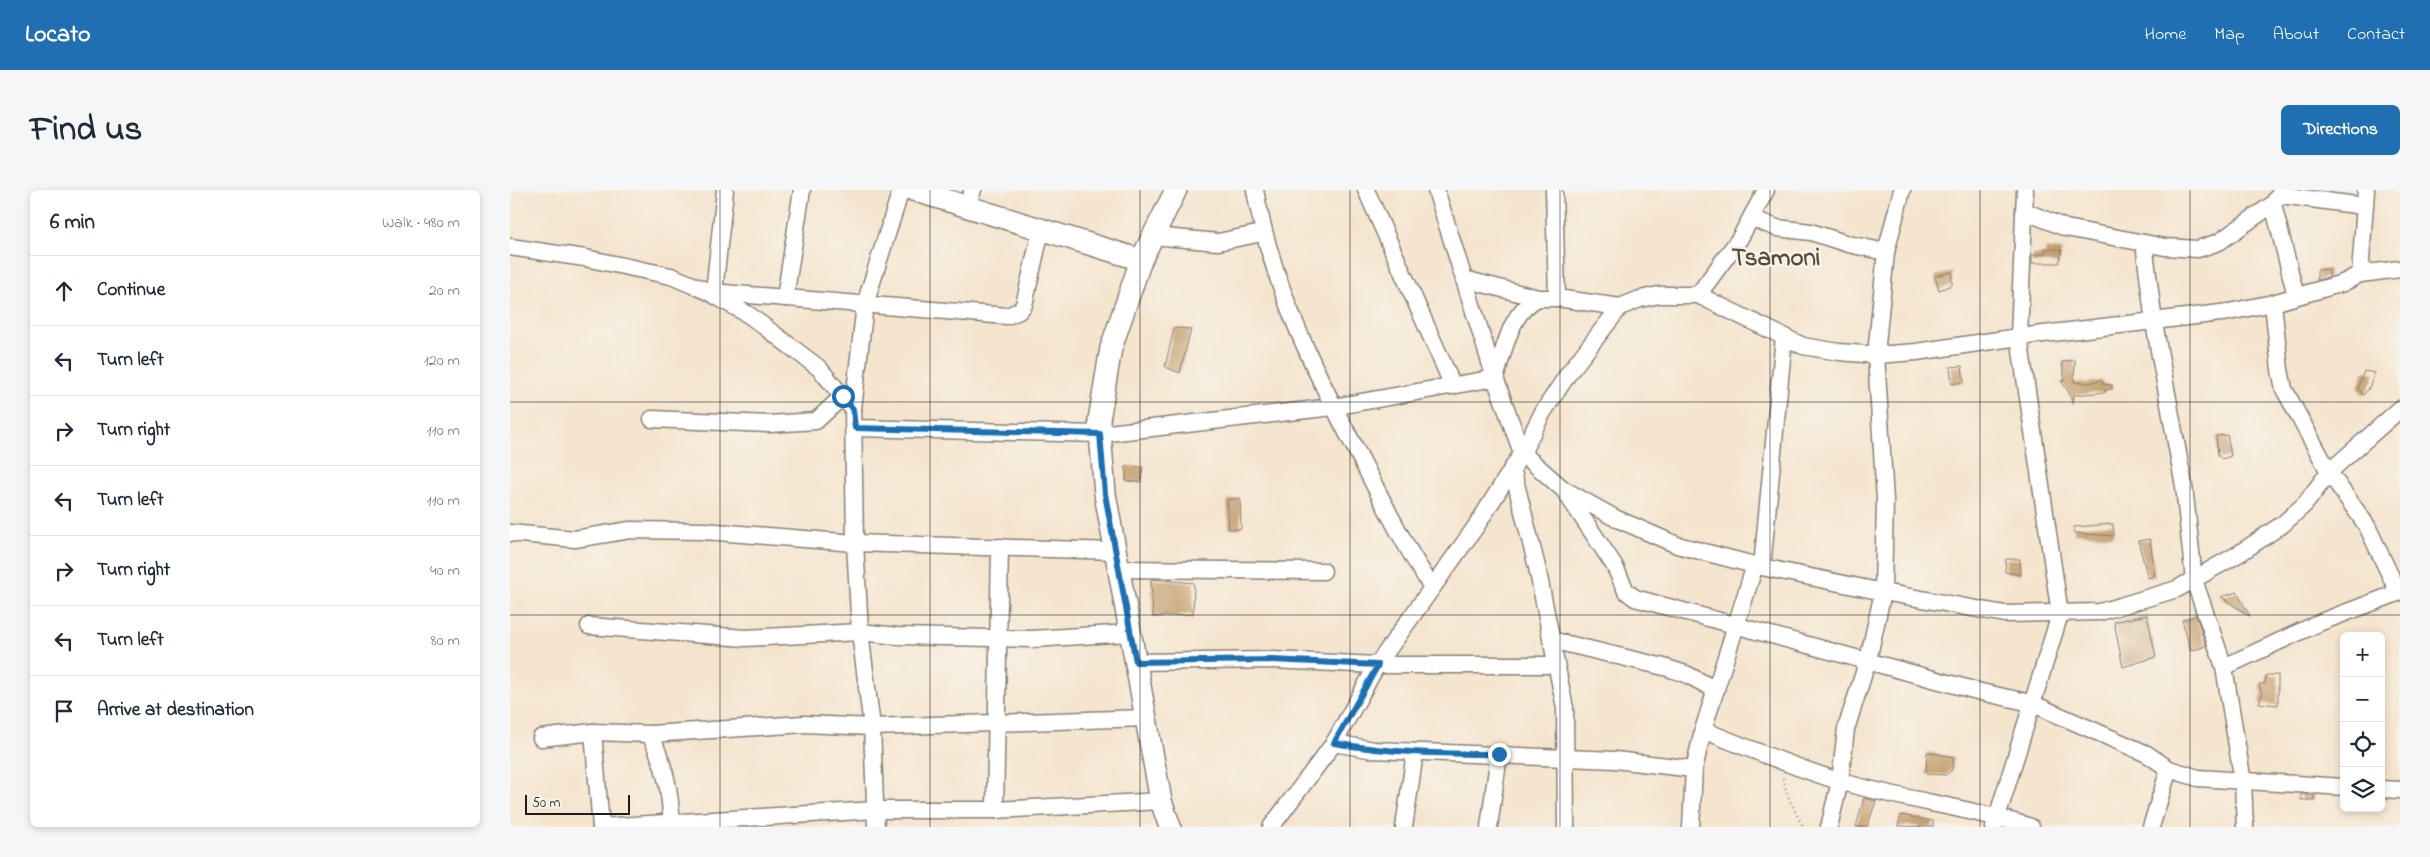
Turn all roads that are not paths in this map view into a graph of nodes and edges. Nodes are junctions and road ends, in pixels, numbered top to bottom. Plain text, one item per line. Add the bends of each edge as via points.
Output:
1 (725, 190) edge
2 (802, 190) edge
3 (901, 190) edge
4 (913, 190) edge
5 (1176, 190) edge
6 (1255, 190) edge
7 (1366, 190) edge
8 (1436, 190) edge
9 (1554, 190) edge
10 (1766, 190) edge
11 (1902, 190) edge
12 (2025, 190) edge
13 (2278, 196) edge
14 (2364, 198) edge
15 (969, 199) edge
16 (2024, 211) junction
17 (1751, 218) junction
18 (1041, 230) junction
19 (1262, 233) junction
20 (1153, 236) junction
21 (2144, 243) junction
22 (510, 247) edge
23 (1886, 252) junction
24 (1141, 260) junction
25 (2400, 269) edge
26 (2360, 274) junction
27 (1464, 279) junction
28 (711, 292) junction
29 (1698, 295) junction
30 (2296, 296) junction
31 (785, 298) junction
32 (1538, 298) junction
33 (1557, 298) junction
34 (2274, 303) junction
35 (865, 304) junction
36 (1620, 307) junction
37 (2154, 322) junction
38 (2019, 337) junction
39 (1784, 338) junction
40 (1876, 355) junction
41 (1495, 378) junction
42 (1453, 386) junction
43 (848, 402) junction
44 (1333, 407) junction
45 (2400, 409) edge
46 (652, 419) dead end
47 (855, 428) junction
48 (1100, 434) junction
49 (1522, 453) junction
50 (1512, 468) junction
51 (2329, 472) junction
52 (1563, 489) junction
53 (510, 533) edge
54 (855, 542) junction
55 (1000, 547) junction
56 (1117, 560) junction
57 (1759, 566) junction
58 (1323, 571) dead end
59 (2194, 580) junction
60 (1432, 587) junction
61 (1883, 592) junction
62 (2399, 592) edge
63 (2060, 614) junction
64 (590, 626) dead end
65 (1737, 626) junction
66 (860, 632) junction
67 (1130, 633) junction
68 (998, 638) junction
69 (1551, 640) junction
70 (1868, 660) junction
71 (1136, 662) junction
72 (1378, 665) junction
73 (1556, 665) junction
74 (2224, 667) junction
75 (1716, 690) junction
76 (2031, 703) junction
77 (1146, 718) junction
78 (996, 724) junction
79 (872, 727) junction
80 (1704, 730) junction
81 (594, 732) junction
82 (650, 734) junction
83 (541, 738) dead end
84 (1334, 743) junction
85 (1415, 753) junction
86 (1499, 754) junction
87 (1566, 758) junction
88 (1694, 769) junction
89 (2169, 769) junction
90 (1840, 781) junction
91 (2243, 782) junction
92 (2340, 787) edge
93 (2385, 789) edge
94 (2400, 790) edge
95 (1161, 801) junction
96 (875, 810) junction
97 (995, 810) junction
98 (1996, 822) edge
99 (672, 825) edge
100 (601, 827) edge
101 (876, 827) edge
102 (1170, 827) edge
103 (1271, 827) edge
104 (1404, 827) edge
105 (1489, 827) edge
106 (1566, 827) edge
107 (1690, 827) edge
108 (1829, 827) edge
109 (2031, 827) edge
110 (2151, 827) edge
111 (2245, 827) edge

1 - 28 street
2 - 31 street
3 - 35 street
4 - 15 main road
5 - 20 main road
6 - 19 street
7 - 42 street
8 - 27 street
9 - 33 street
10 - 17 street
11 - 23 street
12 - 16 street
13 - 14 street
13 - 21 street via 2219,242 2198,248
13 - 30 street
14 - 26 street
15 - 18 main road
16 - 21 street via 2066,228
16 - 38 street
17 - 23 street via 1777,228 1811,232
17 - 29 street
18 - 24 main road
18 - 35 street via 1024,305 1019,311 1007,316
19 - 20 street via 1218,242
19 - 44 street via 1290,312
20 - 24 main road
21 - 37 street
22 - 28 street via 672,276
23 - 40 street
24 - 48 main road via 1111,348 1099,420
25 - 26 street
26 - 30 street
27 - 32 street
27 - 41 street
28 - 31 street
28 - 43 street via 749,315 820,368
29 - 36 street via 1659,295
29 - 39 street
30 - 34 street
31 - 35 street
32 - 33 street
32 - 41 street via 1526,304 1515,317
33 - 36 street
34 - 37 street
34 - 51 street via 2284,389
35 - 43 street
36 - 49 street via 1568,374
37 - 38 street
37 - 59 street via 2184,486
38 - 40 street
38 - 63 street
39 - 40 street via 1803,346
39 - 57 street
40 - 61 street via 1885,500
41 - 42 street
41 - 49 street
42 - 44 street
43 - 46 street via 816,421 769,424
43 - 47 street
44 - 48 street
44 - 60 street via 1412,557
45 - 51 street
47 - 48 street
47 - 54 street
48 - 56 main road via 1105,494
49 - 50 street
49 - 52 street
50 - 60 street via 1477,525
50 - 69 street
51 - 59 street via 2305,504 2283,524
51 - 62 street via 2367,526
52 - 57 street via 1615,518 1677,545
52 - 65 street via 1630,595
53 - 54 street via 575,540 630,530 704,531
54 - 55 street
54 - 66 street
55 - 56 street
55 - 68 street
56 - 58 street
56 - 67 main road
57 - 61 street
57 - 65 street
59 - 63 street via 2177,589 2100,612
59 - 74 street
60 - 72 street
61 - 63 street via 2005,614
61 - 70 street
62 - 74 street via 2321,622
63 - 76 street
64 - 66 street via 745,638
65 - 70 street
65 - 75 street
66 - 68 street
66 - 79 street
67 - 68 street via 1032,640
67 - 71 main road
68 - 78 street
69 - 73 street
69 - 75 street via 1664,667
70 - 76 street
70 - 90 street via 1846,729
71 - 72 street via 1272,660
71 - 77 main road
72 - 73 street
72 - 84 street
73 - 87 street via 1564,708
74 - 91 street
75 - 80 street
76 - 89 street via 2147,754
76 - 98 street
77 - 78 street
77 - 95 main road
78 - 79 street
78 - 97 street
79 - 82 street via 804,724
79 - 96 street
80 - 88 street
80 - 90 street
81 - 82 street
81 - 83 street
81 - 100 street
82 - 99 street via 663,761
84 - 85 street
84 - 103 street
85 - 86 street
85 - 104 street
86 - 87 street
86 - 105 street
87 - 88 street
87 - 106 street
88 - 107 street
89 - 91 street via 2198,778
89 - 110 street
90 - 98 street
90 - 108 street
91 - 92 street
91 - 111 street
93 - 94 street
95 - 97 street
95 - 102 main road
96 - 97 street
96 - 99 street
96 - 101 street
98 - 109 street
99 - 100 street

